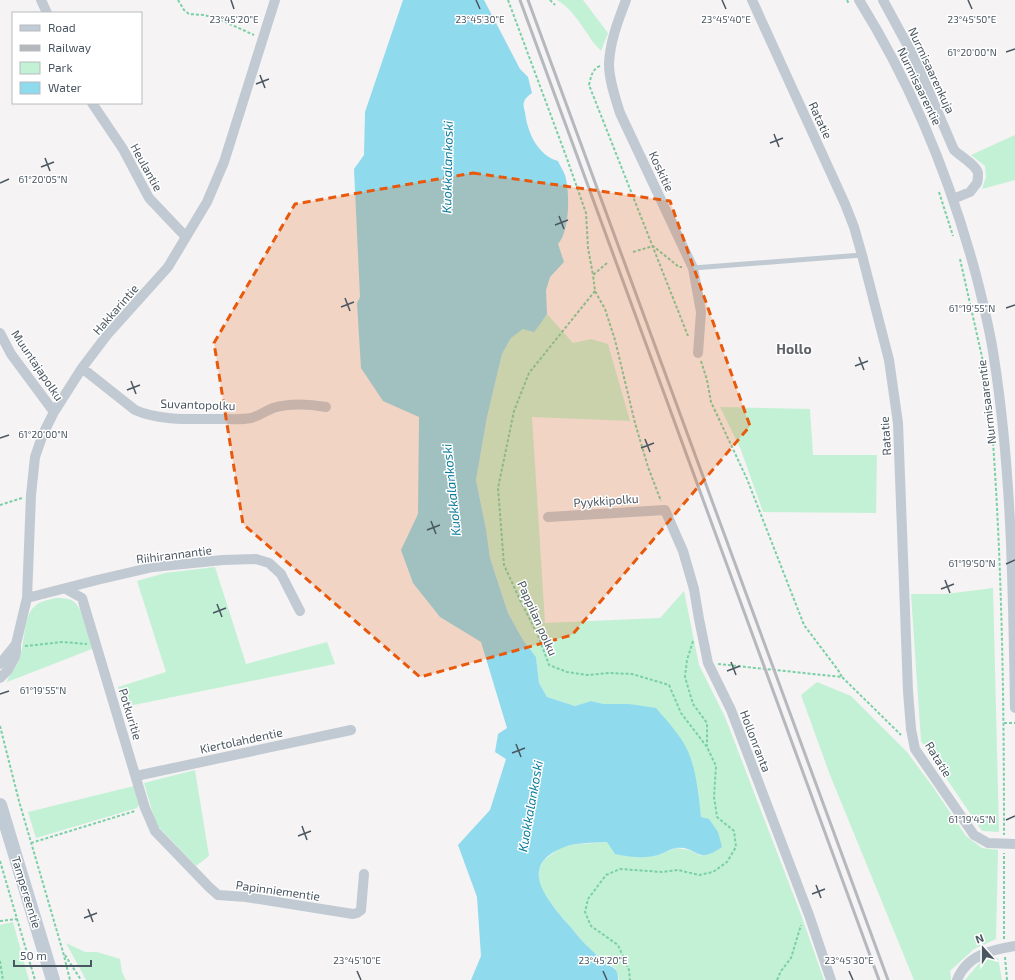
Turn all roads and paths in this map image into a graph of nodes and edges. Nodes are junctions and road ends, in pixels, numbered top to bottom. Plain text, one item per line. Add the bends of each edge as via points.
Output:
1 (41, 0) edge
2 (178, 0) edge
3 (275, 0) edge
4 (508, 0) edge
5 (550, 0) edge
6 (626, 0) edge
7 (752, 0) edge
8 (847, 0) edge
9 (859, 0) edge
10 (883, 0) edge
11 (555, 5) dead end
12 (850, 5) dead end
13 (47, 12) edge
14 (263, 39) junction
15 (609, 64) junction
16 (93, 104) edge
17 (938, 191) dead end
18 (953, 199) junction
19 (186, 237) junction
20 (955, 242) dead end
21 (653, 246) junction
22 (633, 252) dead end
23 (862, 255) junction
24 (959, 256) dead end
25 (607, 263) dead end
26 (693, 268) junction
27 (593, 275) junction
28 (595, 291) junction
29 (0, 334) edge
30 (698, 353) junction
31 (82, 368) junction
32 (326, 407) dead end
33 (54, 412) junction
34 (31, 495) junction
35 (0, 505) edge
36 (664, 510) junction
37 (548, 517) dead end
38 (66, 589) junction
39 (26, 598) junction
40 (300, 611) dead end
41 (693, 640) dead end
42 (16, 645) junction
43 (97, 646) junction
44 (708, 663) junction
45 (0, 664) edge
46 (842, 677) junction
47 (0, 678) edge
48 (1015, 708) edge
49 (1004, 723) junction
50 (1015, 723) edge
51 (0, 726) edge
52 (351, 730) dead end
53 (707, 747) junction
54 (915, 749) junction
55 (136, 776) junction
56 (0, 805) edge
57 (145, 808) junction
58 (31, 843) junction
59 (1004, 844) junction
60 (1015, 844) edge
61 (172, 849) joint
62 (0, 861) edge
63 (364, 874) dead end
64 (809, 915) junction
65 (17, 918) junction
66 (0, 921) edge
67 (1015, 946) edge
68 (1004, 948) junction
69 (63, 952) junction
70 (0, 961) edge
71 (1, 968) edge
72 (3, 980) edge
73 (35, 980) edge
74 (53, 980) edge
75 (70, 980) edge
76 (81, 980) edge
77 (630, 980) edge
78 (777, 980) edge
79 (831, 980) edge
80 (957, 980) edge
81 (1007, 980) edge

1 - 13 street
2 - 14 path via 189,14 204,14 219,19
3 - 14 street, Hakkarintie
4 - 27 path via 586,213
5 - 11 path
6 - 15 street, Koskitie via 614,31
7 - 23 street, Ratatie via 845,204
8 - 12 path
9 - 18 street, Nurmisaarentie via 907,86
10 - 18 street, Nurmisaarenkuja via 915,59 954,150 978,172 978,183 970,192
14 - 19 street, Hakkarintie via 224,162 207,202
15 - 21 path via 598,66 592,73 589,85
15 - 26 street, Koskitie via 612,89 620,113
16 - 19 street, Heulantie via 123,148 149,198
17 - 20 path
18 - 48 street, Nurmisaarentie via 982,300 994,356 1003,426 1013,610
19 - 31 street, Hakkarintie via 168,267 107,335
21 - 22 path
21 - 26 path via 679,267
21 - 30 path via 689,338
23 - 26 lane
23 - 54 street, Ratatie via 889,360 898,423 908,691
24 - 49 path via 982,357 991,423 997,501
25 - 27 path
26 - 30 street, Koskitie via 701,312
27 - 28 path
28 - 36 path via 605,309 615,340 637,430
28 - 53 path, Pappilan polku via 529,373 514,411 498,488 504,565 538,634 549,665 567,672 587,675 632,674 669,686 681,713
29 - 33 street, Muuntajapolku via 11,354
30 - 46 path via 711,402 747,479 804,625
31 - 32 street, Suvantopolku via 135,410 144,414 185,419 240,419 256,417 274,408 286,406
31 - 33 street, Hakkarintie
33 - 34 street, Hakkarintie via 35,457
34 - 35 path
34 - 39 street, Hakkarintie
36 - 37 street, Pyykkipolku
36 - 44 street, Hollonranta via 683,551 694,589
38 - 39 street, Riihirannantie
38 - 40 street, Riihirannantie via 153,567 256,559 269,563 281,574
38 - 43 street, Potkuritie via 82,598
39 - 42 street, Hakkarintie
41 - 53 path via 685,677 693,704 707,723
42 - 43 path via 64,642
42 - 45 street, Hakkarintie
42 - 47 street, Hakkarintie via 11,665
43 - 55 street, Potkuritie
44 - 46 path
44 - 64 street, Hollonranta via 730,710
46 - 54 path
49 - 50 path
49 - 59 path
51 - 58 path
52 - 55 street, Kiertolahdentie
53 - 77 path, Pappilan polku via 716,766 714,797 717,817 734,831 736,847 727,862 713,872 699,876 678,870 620,870 606,875 588,899 585,912 591,926 618,945 629,970
54 - 59 street, Ratatie via 974,835 988,843
55 - 57 street, Potkuritie
56 - 74 main road, Tampereentie
57 - 58 path
57 - 61 street, Potkuritie via 155,832
58 - 69 path
59 - 60 street, Ratatie
59 - 68 path
61 - 63 street, Papinniementie via 218,895 348,913 357,913 361,910
62 - 65 path
64 - 78 path via 802,922 791,958
64 - 79 street, Hollonranta
65 - 66 path
65 - 73 path
67 - 68 street
68 - 80 street via 975,957 964,967
68 - 81 path
69 - 75 path
69 - 76 path
70 - 71 path
71 - 72 path

